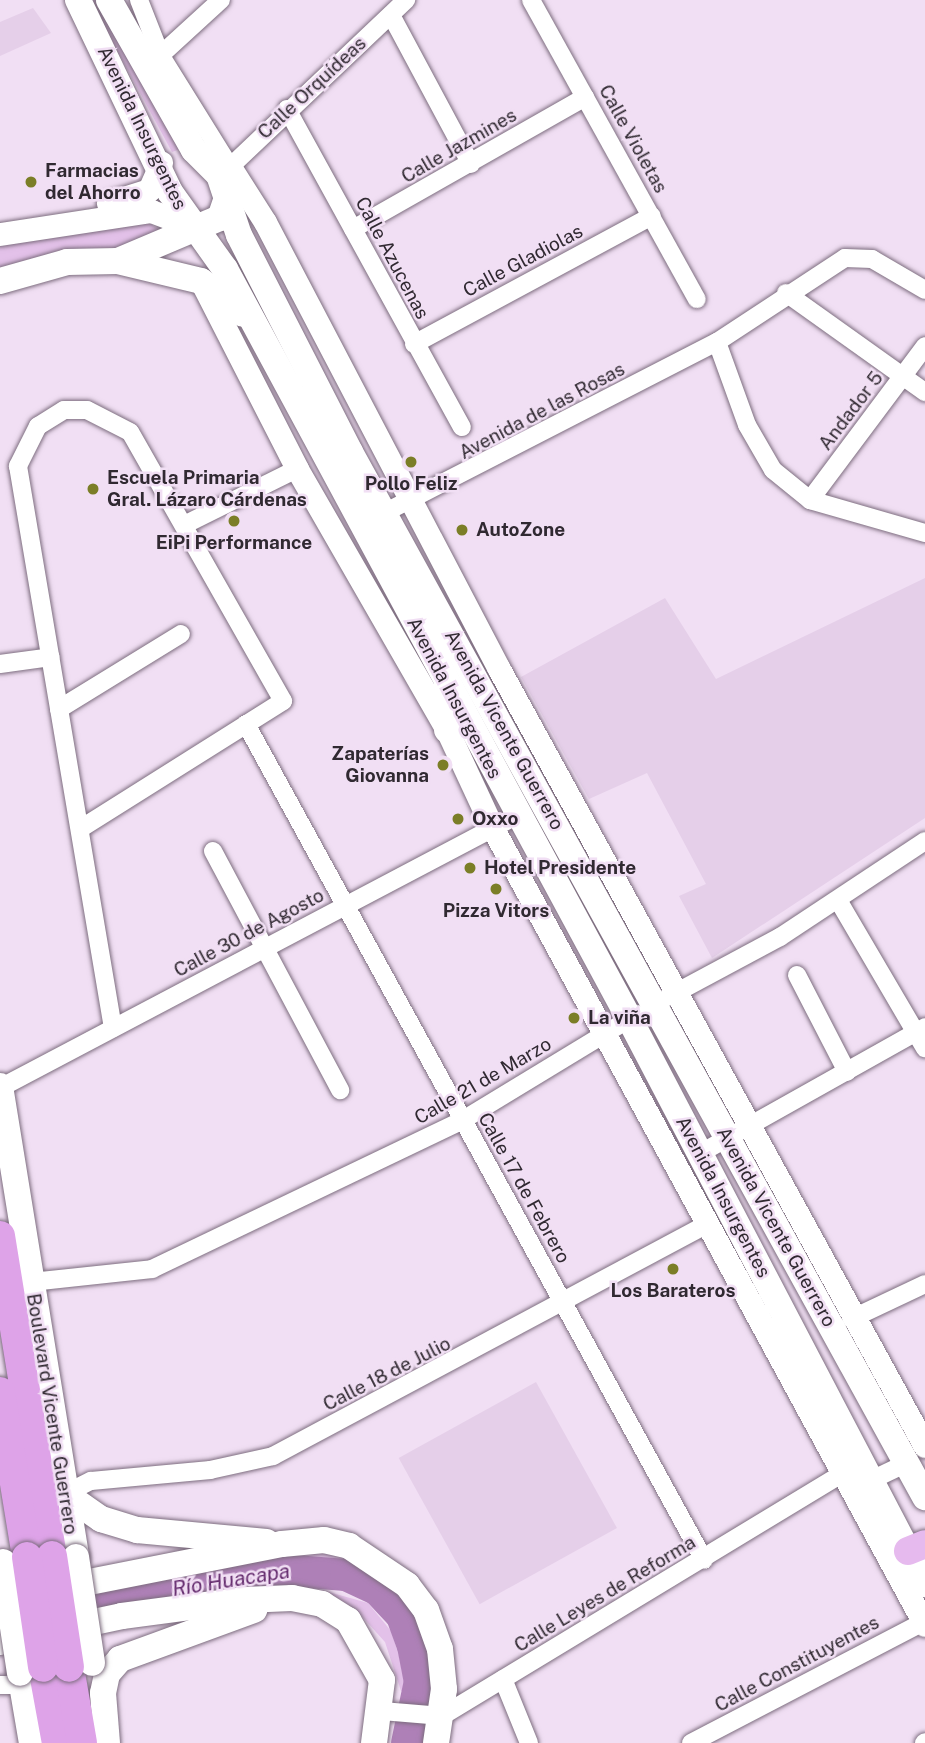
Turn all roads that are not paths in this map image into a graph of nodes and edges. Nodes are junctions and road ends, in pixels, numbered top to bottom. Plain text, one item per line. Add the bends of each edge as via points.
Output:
1 (78, 0) edge
2 (109, 0) edge
3 (139, 0) edge
4 (220, 0) edge
5 (406, 0) edge
6 (531, 0) edge
7 (391, 15) junction
8 (153, 63) junction
9 (585, 97) junction
10 (288, 109) junction
11 (161, 163) junction
12 (471, 164) junction
13 (225, 179) junction
14 (652, 216) junction
15 (0, 220) edge
16 (191, 226) junction
17 (353, 229) junction
18 (0, 234) edge
19 (118, 261) junction
20 (0, 281) edge
21 (201, 281) junction
22 (925, 290) edge
23 (786, 293) junction
24 (697, 299) dead end
25 (249, 319) junction
26 (717, 341) junction
27 (414, 344) junction
28 (925, 346) edge
29 (904, 375) junction
30 (925, 392) edge
31 (462, 427) dead end
32 (297, 470) junction
33 (810, 500) junction
34 (411, 501) junction
35 (384, 513) junction
36 (184, 525) junction
37 (925, 533) edge
38 (407, 554) junction
39 (383, 565) junction
40 (181, 634) dead end
41 (51, 657) junction
42 (0, 664) edge
43 (446, 683) junction
44 (59, 709) junction
45 (246, 724) junction
46 (447, 730) junction
47 (516, 816) junction
48 (491, 825) junction
49 (80, 829) junction
50 (925, 841) edge
51 (213, 851) dead end
52 (838, 900) junction
53 (346, 905) junction
54 (267, 947) junction
55 (797, 975) dead end
56 (666, 998) junction
57 (629, 1018) junction
58 (113, 1028) junction
59 (603, 1034) junction
60 (922, 1035) edge
61 (846, 1072) junction
62 (0, 1087) edge
63 (340, 1090) dead end
64 (463, 1120) junction
65 (738, 1134) junction
66 (699, 1154) junction
67 (708, 1224) junction
68 (0, 1236) edge
69 (31, 1282) junction
70 (925, 1284) edge
71 (564, 1305) junction
72 (851, 1319) junction
73 (0, 1392) edge
74 (916, 1454) edge
75 (873, 1477) junction
76 (845, 1484) junction
77 (65, 1494) junction
78 (925, 1497) edge
79 (282, 1544) junction
80 (917, 1548) edge
81 (32, 1555) edge
82 (704, 1560) junction
83 (925, 1584) edge
84 (0, 1598) edge
85 (277, 1598) junction
86 (924, 1623) edge
87 (0, 1642) edge
88 (41, 1674) edge
89 (503, 1679) junction
90 (382, 1711) junction
91 (437, 1716) junction
92 (32, 1743) edge
93 (57, 1743) edge
94 (82, 1743) edge
95 (107, 1743) edge
96 (374, 1743) edge
97 (436, 1743) edge
98 (529, 1743) edge
99 (691, 1743) edge

1 - 11 main road, Avenida Insurgentes
2 - 8 main road, Avenida Vicente Guerrero
3 - 8 street
4 - 8 street
5 - 7 street, Calle Orquídeas
6 - 9 street, Calle Violetas
7 - 10 street, Calle Orquídeas
7 - 12 street
8 - 13 main road, Avenida Vicente Guerrero via 194,150
9 - 12 street, Calle Jazmines
9 - 14 street, Calle Violetas
10 - 13 street, Calle Orquídeas
10 - 17 street, Calle Azucenas
11 - 15 street via 157,183 134,198
11 - 16 main road, Avenida Insurgentes via 170,192
12 - 17 street, Calle Jazmines
13 - 16 main road via 220,218
13 - 34 street via 265,222
13 - 35 main road, Avenida Vicente Guerrero via 263,284
14 - 24 street, Calle Violetas
14 - 27 street, Calle Gladiolas
16 - 18 street via 151,211
16 - 19 main road
16 - 25 main road, Avenida Insurgentes via 225,269
17 - 27 street, Calle Azucenas
19 - 20 main road via 67,262
19 - 21 main road
21 - 25 main road
21 - 32 street
22 - 23 street, Avenida de las Rosas via 859,254
23 - 26 street, Avenida de las Rosas
23 - 29 street
25 - 39 main road, Avenida Insurgentes
26 - 33 street via 773,470
26 - 34 street, Avenida de las Rosas
27 - 31 street, Calle Azucenas
28 - 29 street, Andador 5
29 - 30 street
29 - 33 street, Andador 5
32 - 36 street
32 - 46 street
33 - 37 street
34 - 35 street, Avenida de las Rosas
34 - 56 street
35 - 38 main road, Avenida Vicente Guerrero
36 - 41 street via 130,432 116,420 64,410 38,426 18,466
36 - 45 street via 283,701
38 - 39 main road
38 - 56 main road, Avenida Vicente Guerrero
39 - 43 main road, Avenida Insurgentes
40 - 44 street
41 - 42 street
41 - 44 street
43 - 46 main road
43 - 47 main road, Avenida Insurgentes
44 - 49 street
45 - 49 street
45 - 53 street, Calle 17 de Febrero
46 - 48 street
47 - 48 street, Calle 30 de Agosto
47 - 57 main road, Avenida Insurgentes
48 - 53 street, Calle 30 de Agosto
48 - 59 street
49 - 58 street
50 - 52 street, Calle 21 de Marzo
51 - 54 street
52 - 56 street, Calle 21 de Marzo
52 - 60 street
53 - 54 street, Calle 30 de Agosto
53 - 64 street, Calle 17 de Febrero
54 - 58 street, Calle 30 de Agosto
54 - 63 street
55 - 61 street
56 - 57 street, Calle 21 de Marzo
56 - 65 main road, Avenida Vicente Guerrero
57 - 59 street, Calle 21 de Marzo
57 - 66 main road, Avenida Insurgentes
58 - 62 street, Calle 30 de Agosto
59 - 64 street, Calle 21 de Marzo
59 - 67 street
60 - 61 street
61 - 65 street
62 - 69 main road, Boulevard Vicente Guerrero
64 - 69 street, Calle 21 de Marzo via 152,1269
64 - 71 street, Calle 17 de Febrero
65 - 66 street
65 - 72 street
65 - 74 main road, Avenida Vicente Guerrero
66 - 75 main road, Avenida Insurgentes
67 - 71 street, Calle 18 de Julio
67 - 76 street
68 - 81 highway, Boulevard Vicente Guerrero
69 - 77 main road, Boulevard Vicente Guerrero
70 - 72 street
71 - 77 street, Calle 18 de Julio via 273,1456 210,1469 91,1481
71 - 82 street, Calle 17 de Febrero
72 - 74 street
73 - 81 highway, Boulevard Vicente Guerrero
74 - 75 street, Calle Leyes de Reforma
74 - 78 main road, Avenida Vicente Guerrero
75 - 76 street, Calle Leyes de Reforma
75 - 80 main road, Avenida Insurgentes
76 - 82 street, Calle Leyes de Reforma
76 - 86 street
77 - 79 main road via 101,1519 137,1530
77 - 81 main road, Boulevard Vicente Guerrero
79 - 84 main road
79 - 91 main road via 324,1540 349,1546 407,1585 426,1610 440,1649
80 - 83 main road, Avenida Insurgentes
81 - 88 highway, Boulevard Vicente Guerrero, bridge
81 - 88 main road, Boulevard Vicente Guerrero, bridge
82 - 89 street, Calle Leyes de Reforma
85 - 87 main road via 122,1616
85 - 90 main road via 323,1604 348,1620 382,1680
85 - 95 main road via 120,1659 107,1674 103,1693
86 - 99 street, Calle Constituyentes
88 - 92 main road, Boulevard Vicente Guerrero
88 - 93 highway, Boulevard Vicente Guerrero
88 - 94 highway, Boulevard Vicente Guerrero
88 - 95 main road, Boulevard Vicente Guerrero
89 - 91 street, Calle Leyes de Reforma
89 - 98 street
90 - 91 street
90 - 96 main road
91 - 97 main road

